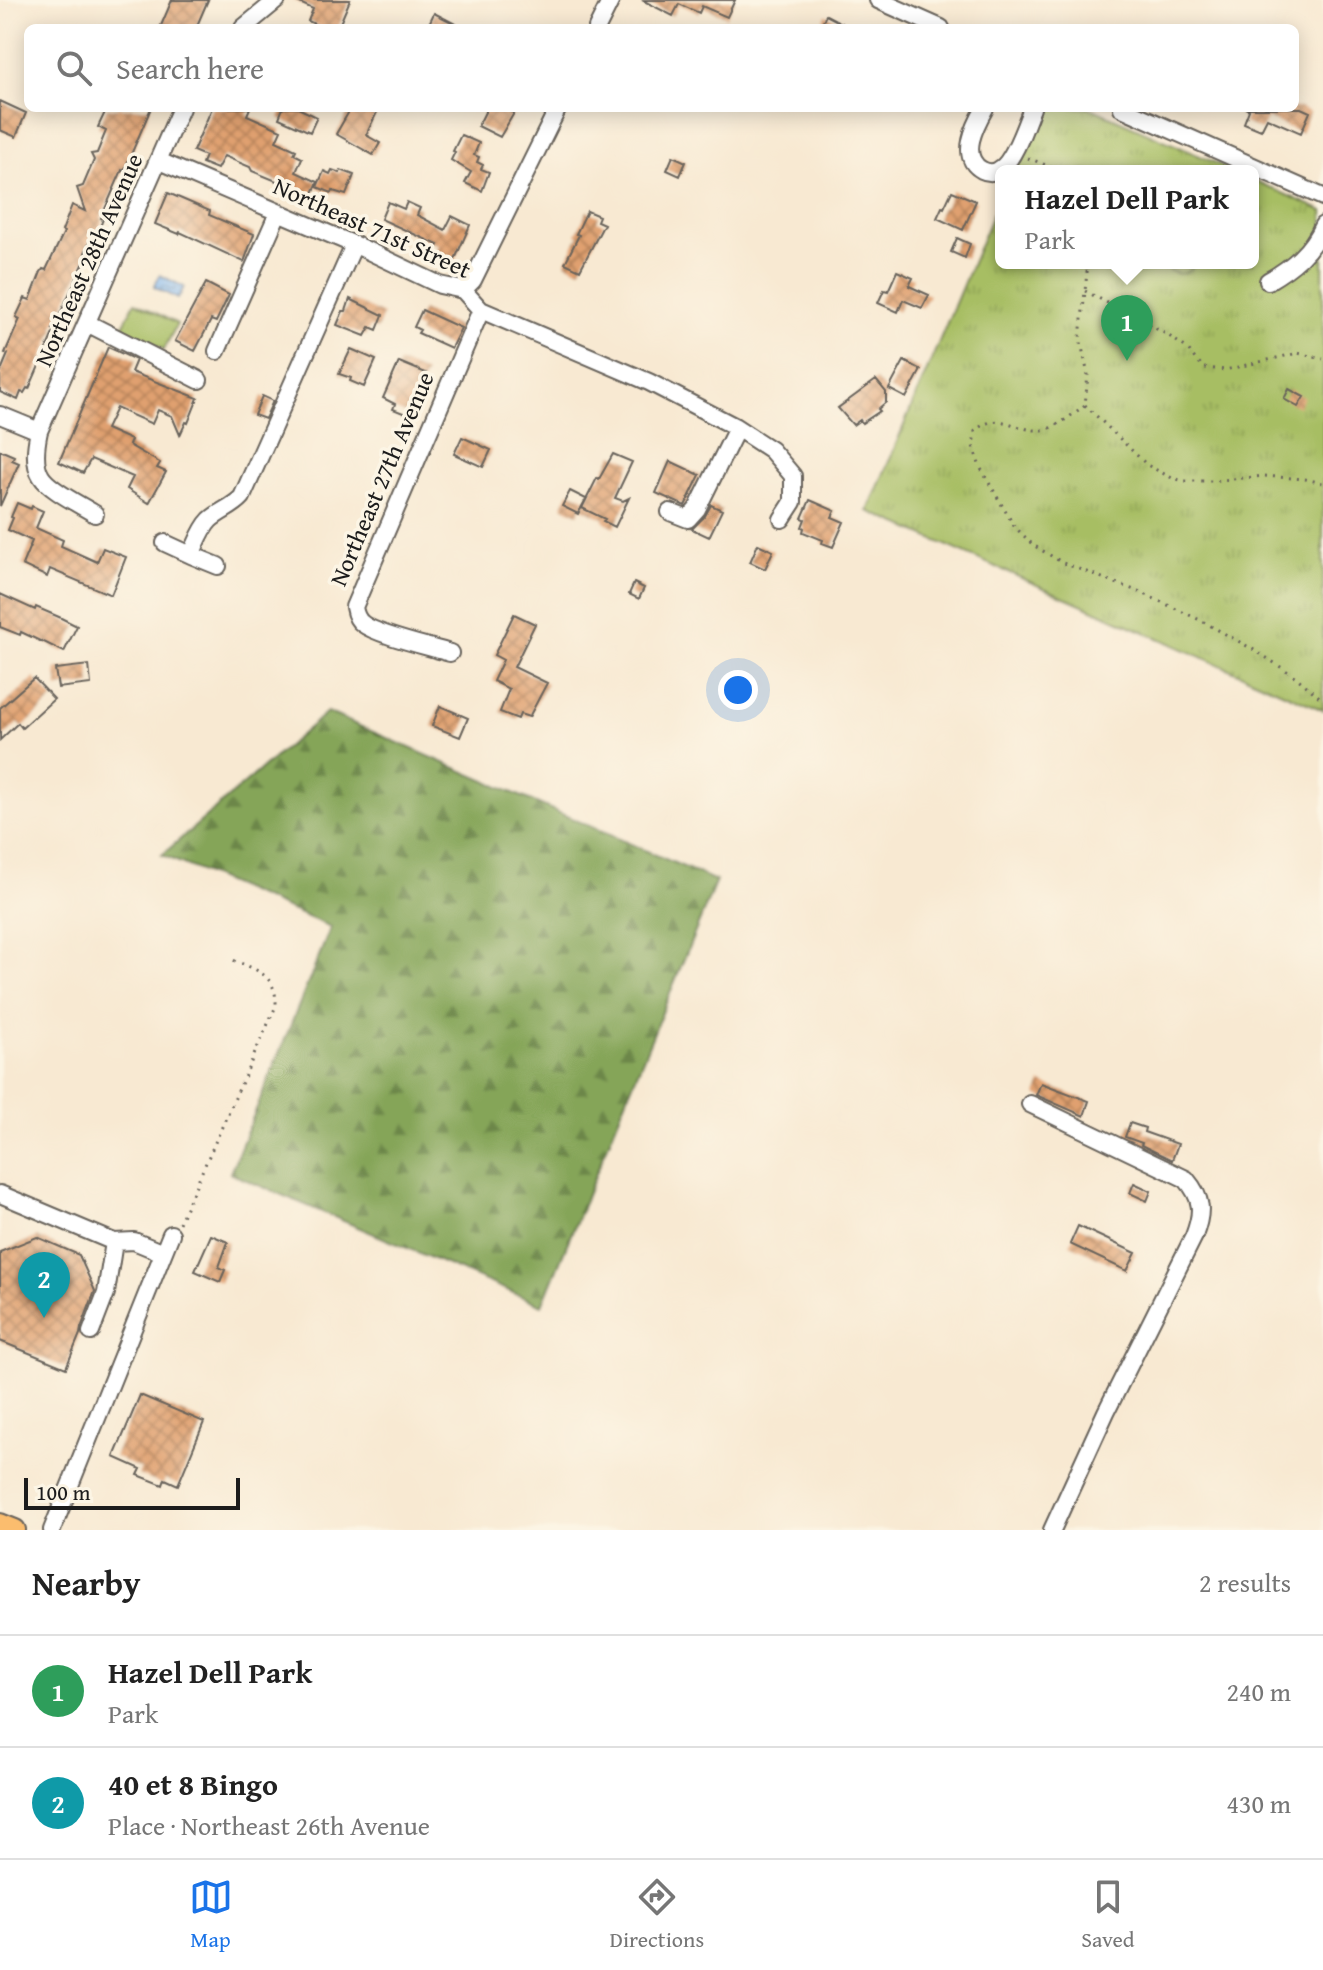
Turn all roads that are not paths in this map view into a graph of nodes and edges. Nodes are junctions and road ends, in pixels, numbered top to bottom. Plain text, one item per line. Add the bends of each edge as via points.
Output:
1 (277, 0) edge
2 (611, 0) edge
3 (878, 0) edge
4 (248, 24) edge
5 (599, 24) edge
6 (932, 24) edge
7 (179, 112) edge
8 (556, 112) edge
9 (983, 112) edge
10 (1030, 112) edge
11 (1131, 112) edge
12 (159, 161) junction
13 (1005, 165) edge
14 (1251, 165) edge
15 (1259, 169) edge
16 (995, 170) edge
17 (1323, 197) edge
18 (278, 213) junction
19 (1323, 225) edge
20 (354, 245) junction
21 (1268, 281) dead end
22 (463, 290) junction
23 (481, 310) junction
24 (87, 323) junction
25 (217, 351) dead end
26 (199, 380) dead end
27 (0, 415) edge
28 (737, 428) junction
29 (39, 431) junction
30 (670, 512) dead end
31 (95, 514) dead end
32 (782, 519) dead end
33 (165, 543) dead end
34 (191, 555) junction
35 (218, 566) dead end
36 (450, 653) dead end
37 (1030, 1104) dead end
38 (0, 1194) edge
39 (171, 1234) road end
40 (114, 1242) junction
41 (163, 1253) junction
42 (91, 1332) dead end
43 (0, 1524) edge
44 (15, 1530) edge
45 (52, 1530) edge
46 (1052, 1530) edge

1 - 4 street
2 - 5 street
3 - 6 street
7 - 12 street, Northeast 28th Avenue
8 - 22 street via 473,280
9 - 16 street via 973,130 973,160 987,172
10 - 13 street
11 - 14 street
12 - 18 street, Northeast 71st Street
12 - 24 street, Northeast 28th Avenue
15 - 17 street
18 - 20 street, Northeast 71st Street
18 - 25 street
19 - 21 street via 1308,252
20 - 22 street, Northeast 71st Street via 440,285
20 - 34 street via 245,490 207,524
22 - 23 street, Northeast 71st Street
23 - 28 street, Northeast 71st Street via 649,382
23 - 36 street, Northeast 27th Avenue via 354,607 355,616 379,632
24 - 26 street
24 - 29 street, Northeast 28th Avenue
27 - 29 street
28 - 30 street via 697,509 688,519
28 - 32 street, Northeast 71st Street via 771,450 793,476 793,502
29 - 31 street via 41,476
33 - 34 street
34 - 35 street
37 - 46 street via 1174,1171 1196,1191 1201,1207 1194,1236
38 - 40 street
39 - 41 street
40 - 41 street via 134,1241
40 - 42 street via 106,1293
41 - 45 street
43 - 44 main road

